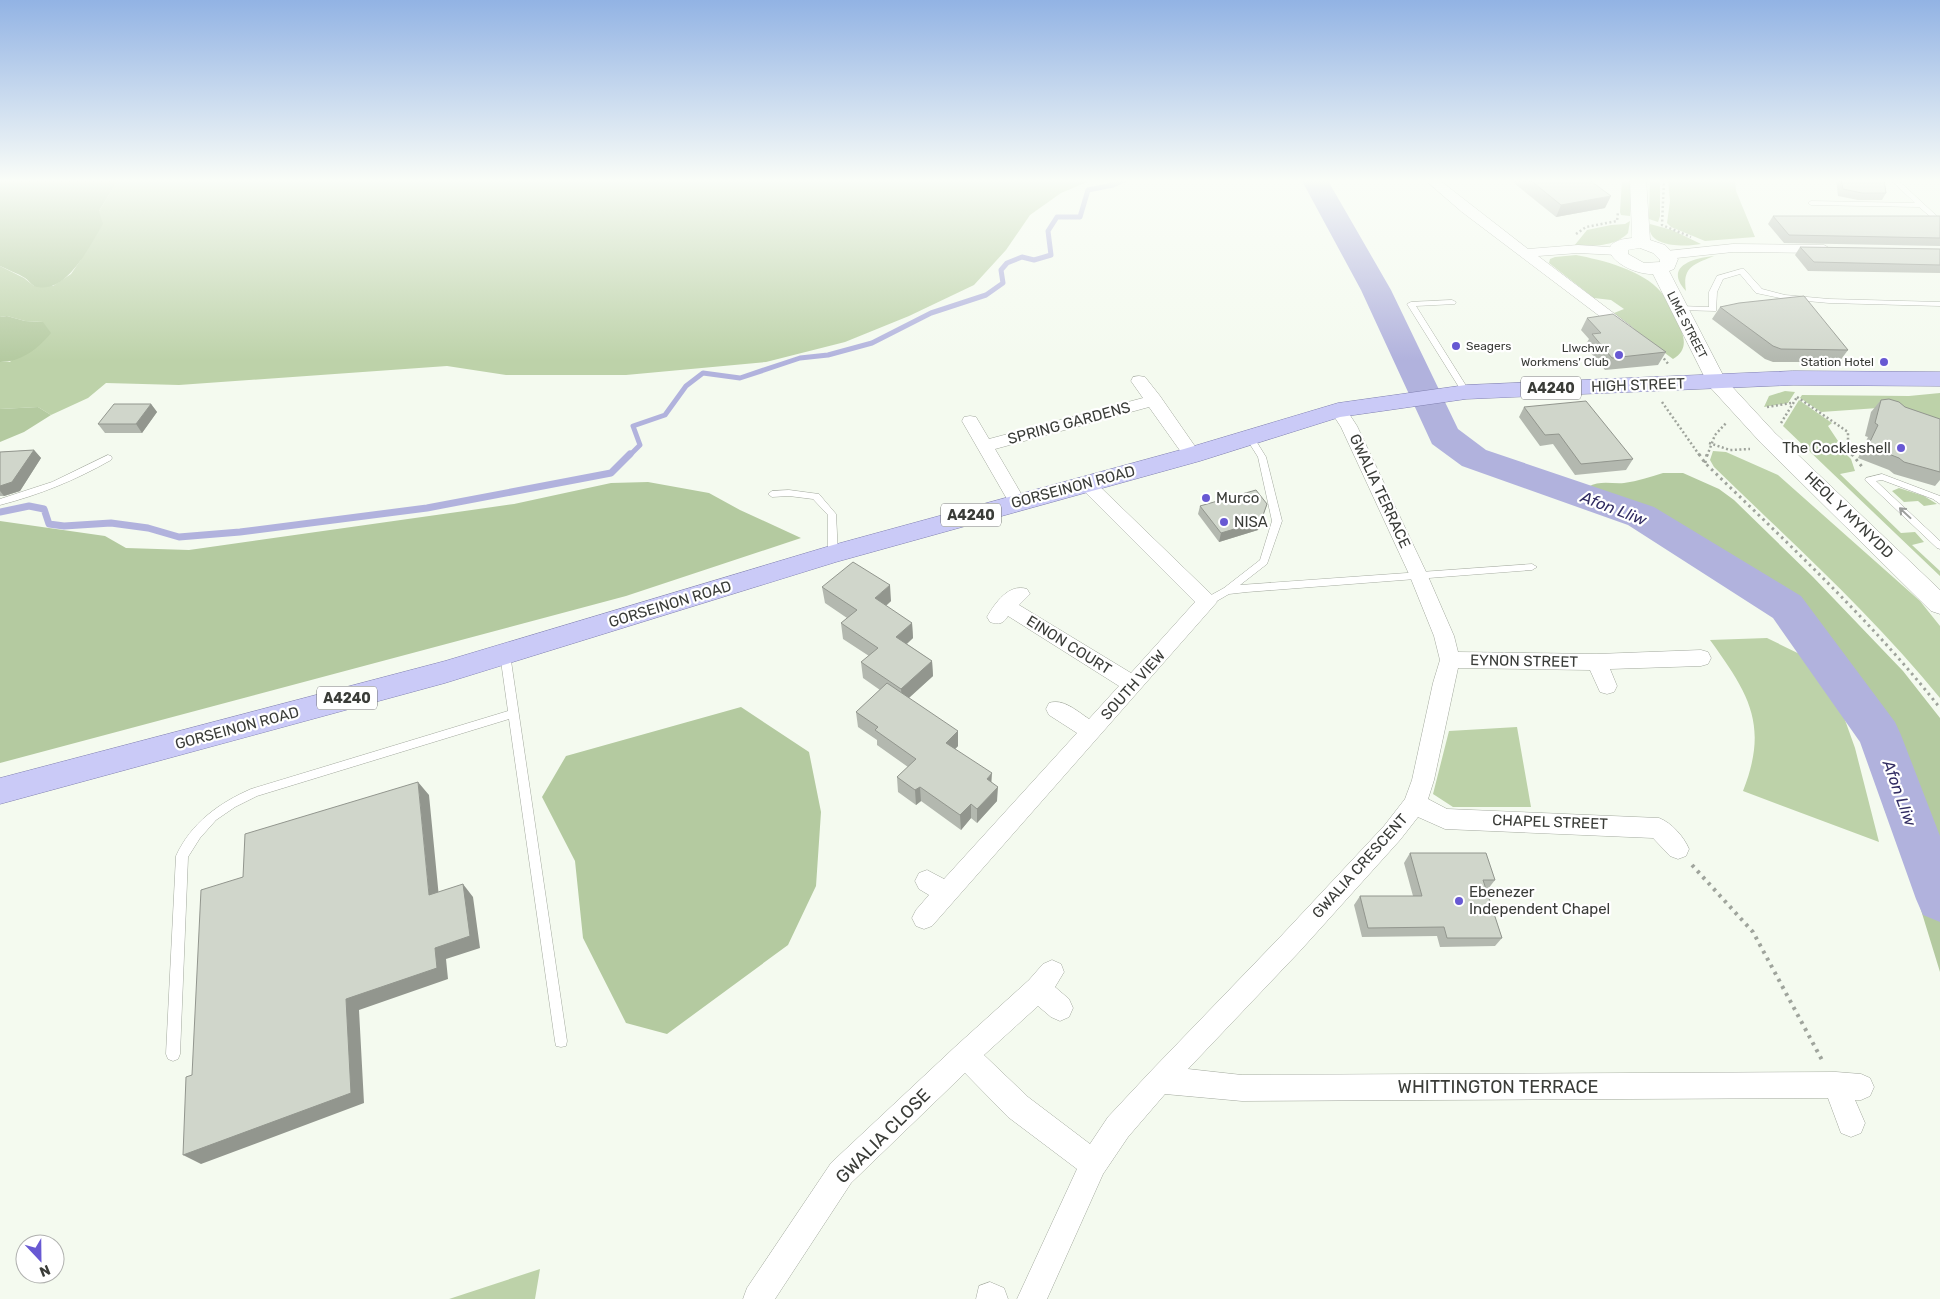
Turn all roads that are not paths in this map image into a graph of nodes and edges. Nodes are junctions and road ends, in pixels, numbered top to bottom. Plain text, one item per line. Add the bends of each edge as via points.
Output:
1 (1508, 240) edge
2 (1641, 240) edge
3 (1641, 244) junction
4 (1842, 250) edge
5 (1618, 251) junction
6 (1525, 253) junction
7 (1663, 262) junction
8 (1452, 302) dead end
9 (1940, 304) edge
10 (1678, 308) junction
11 (1661, 355) edge
12 (1940, 379) edge
13 (1139, 381) dead end
14 (1716, 382) junction
15 (1459, 393) junction
16 (1154, 400) junction
17 (1338, 410) junction
18 (970, 421) dead end
19 (1250, 438) junction
20 (984, 446) junction
21 (1192, 454) junction
22 (108, 458) dead end
23 (1086, 484) junction
24 (772, 494) dead end
25 (1938, 499) edge
26 (0, 502) edge
27 (1018, 502) junction
28 (1940, 546) edge
29 (833, 554) junction
30 (1532, 567) dead end
31 (1418, 574) junction
32 (1227, 591) junction
33 (1208, 602) junction
34 (1940, 605) edge
35 (1007, 606) dead end
36 (505, 654) junction
37 (1701, 658) dead end
38 (1450, 660) junction
39 (1598, 662) junction
40 (1133, 685) junction
41 (1607, 686) dead end
42 (1056, 710) dead end
43 (513, 714) junction
44 (1092, 731) junction
45 (0, 791) edge
46 (1415, 804) junction
47 (1678, 849) road end
48 (924, 918) dead end
49 (1060, 1008) dead end
50 (561, 1041) dead end
51 (173, 1054) dead end
52 (965, 1055) junction
53 (1160, 1080) junction
54 (1851, 1123) dead end
55 (1093, 1164) junction
56 (758, 1299) edge
57 (1032, 1299) edge

1 - 6 street
2 - 3 street
3 - 5 street via 1627,244
3 - 7 street via 1659,249
4 - 7 street via 1733,248
5 - 6 street via 1578,249
5 - 7 street via 1628,263 1643,268
6 - 11 street
7 - 10 street, LIME STREET
8 - 15 lane via 1411,304
9 - 10 lane via 1785,297 1759,291 1741,272 1720,278 1713,292 1714,309
10 - 14 street, LIME STREET
12 - 14 main road, HIGH STREET / A4240 via 1793,378
13 - 16 street, SPRING GARDENS
14 - 15 main road, HIGH STREET / A4240
14 - 34 street, HEOL Y MYNYDD
15 - 17 main road, HIGH STREET / A4240
16 - 20 street, SPRING GARDENS
16 - 21 street, SPRING GARDENS
17 - 19 main road, GORSEINON ROAD / A4240
17 - 31 street, GWALIA TERRACE via 1349,426
18 - 20 street, SPRING GARDENS
19 - 21 main road, GORSEINON ROAD / A4240
19 - 32 lane via 1262,457 1277,521 1264,562
20 - 27 street, SPRING GARDENS
21 - 23 main road, GORSEINON ROAD / A4240
22 - 26 lane via 81,474 28,495
23 - 27 main road, GORSEINON ROAD / A4240
23 - 33 street
24 - 29 lane via 816,496 832,514
28 -> 25 lane via 1869,480 1882,477
27 - 29 main road, GORSEINON ROAD / A4240
29 - 36 main road, GORSEINON ROAD / A4240
30 - 31 lane
31 - 32 lane
31 - 38 street via 1444,636
32 - 33 lane
33 - 40 street, SOUTH VIEW
35 - 40 street, EINON COURT
36 - 43 lane
36 - 45 main road, GORSEINON ROAD / A4240
37 - 39 street, EYNON STREET
38 - 39 street, EYNON STREET
38 - 46 street, GWALIA CRESCENT
39 - 41 street, EYNON STREET
40 - 44 street, SOUTH VIEW
42 - 44 street
43 - 50 lane
43 - 51 lane via 255,792 232,801 214,814 192,836 182,856
44 - 48 street, SOUTH VIEW via 936,887
46 - 47 street, CHAPEL STREET via 1445,819 1659,828
46 - 53 street, GWALIA CRESCENT via 1291,943
49 - 52 street, GWALIA CLOSE via 1045,981
52 - 55 street via 1018,1107
52 - 56 street, GWALIA CLOSE via 841,1173
53 - 54 street, WHITTINGTON TERRACE via 1242,1088 1848,1086
53 - 55 street, GWALIA CRESCENT via 1118,1127
55 - 57 street, GWALIA CRESCENT

